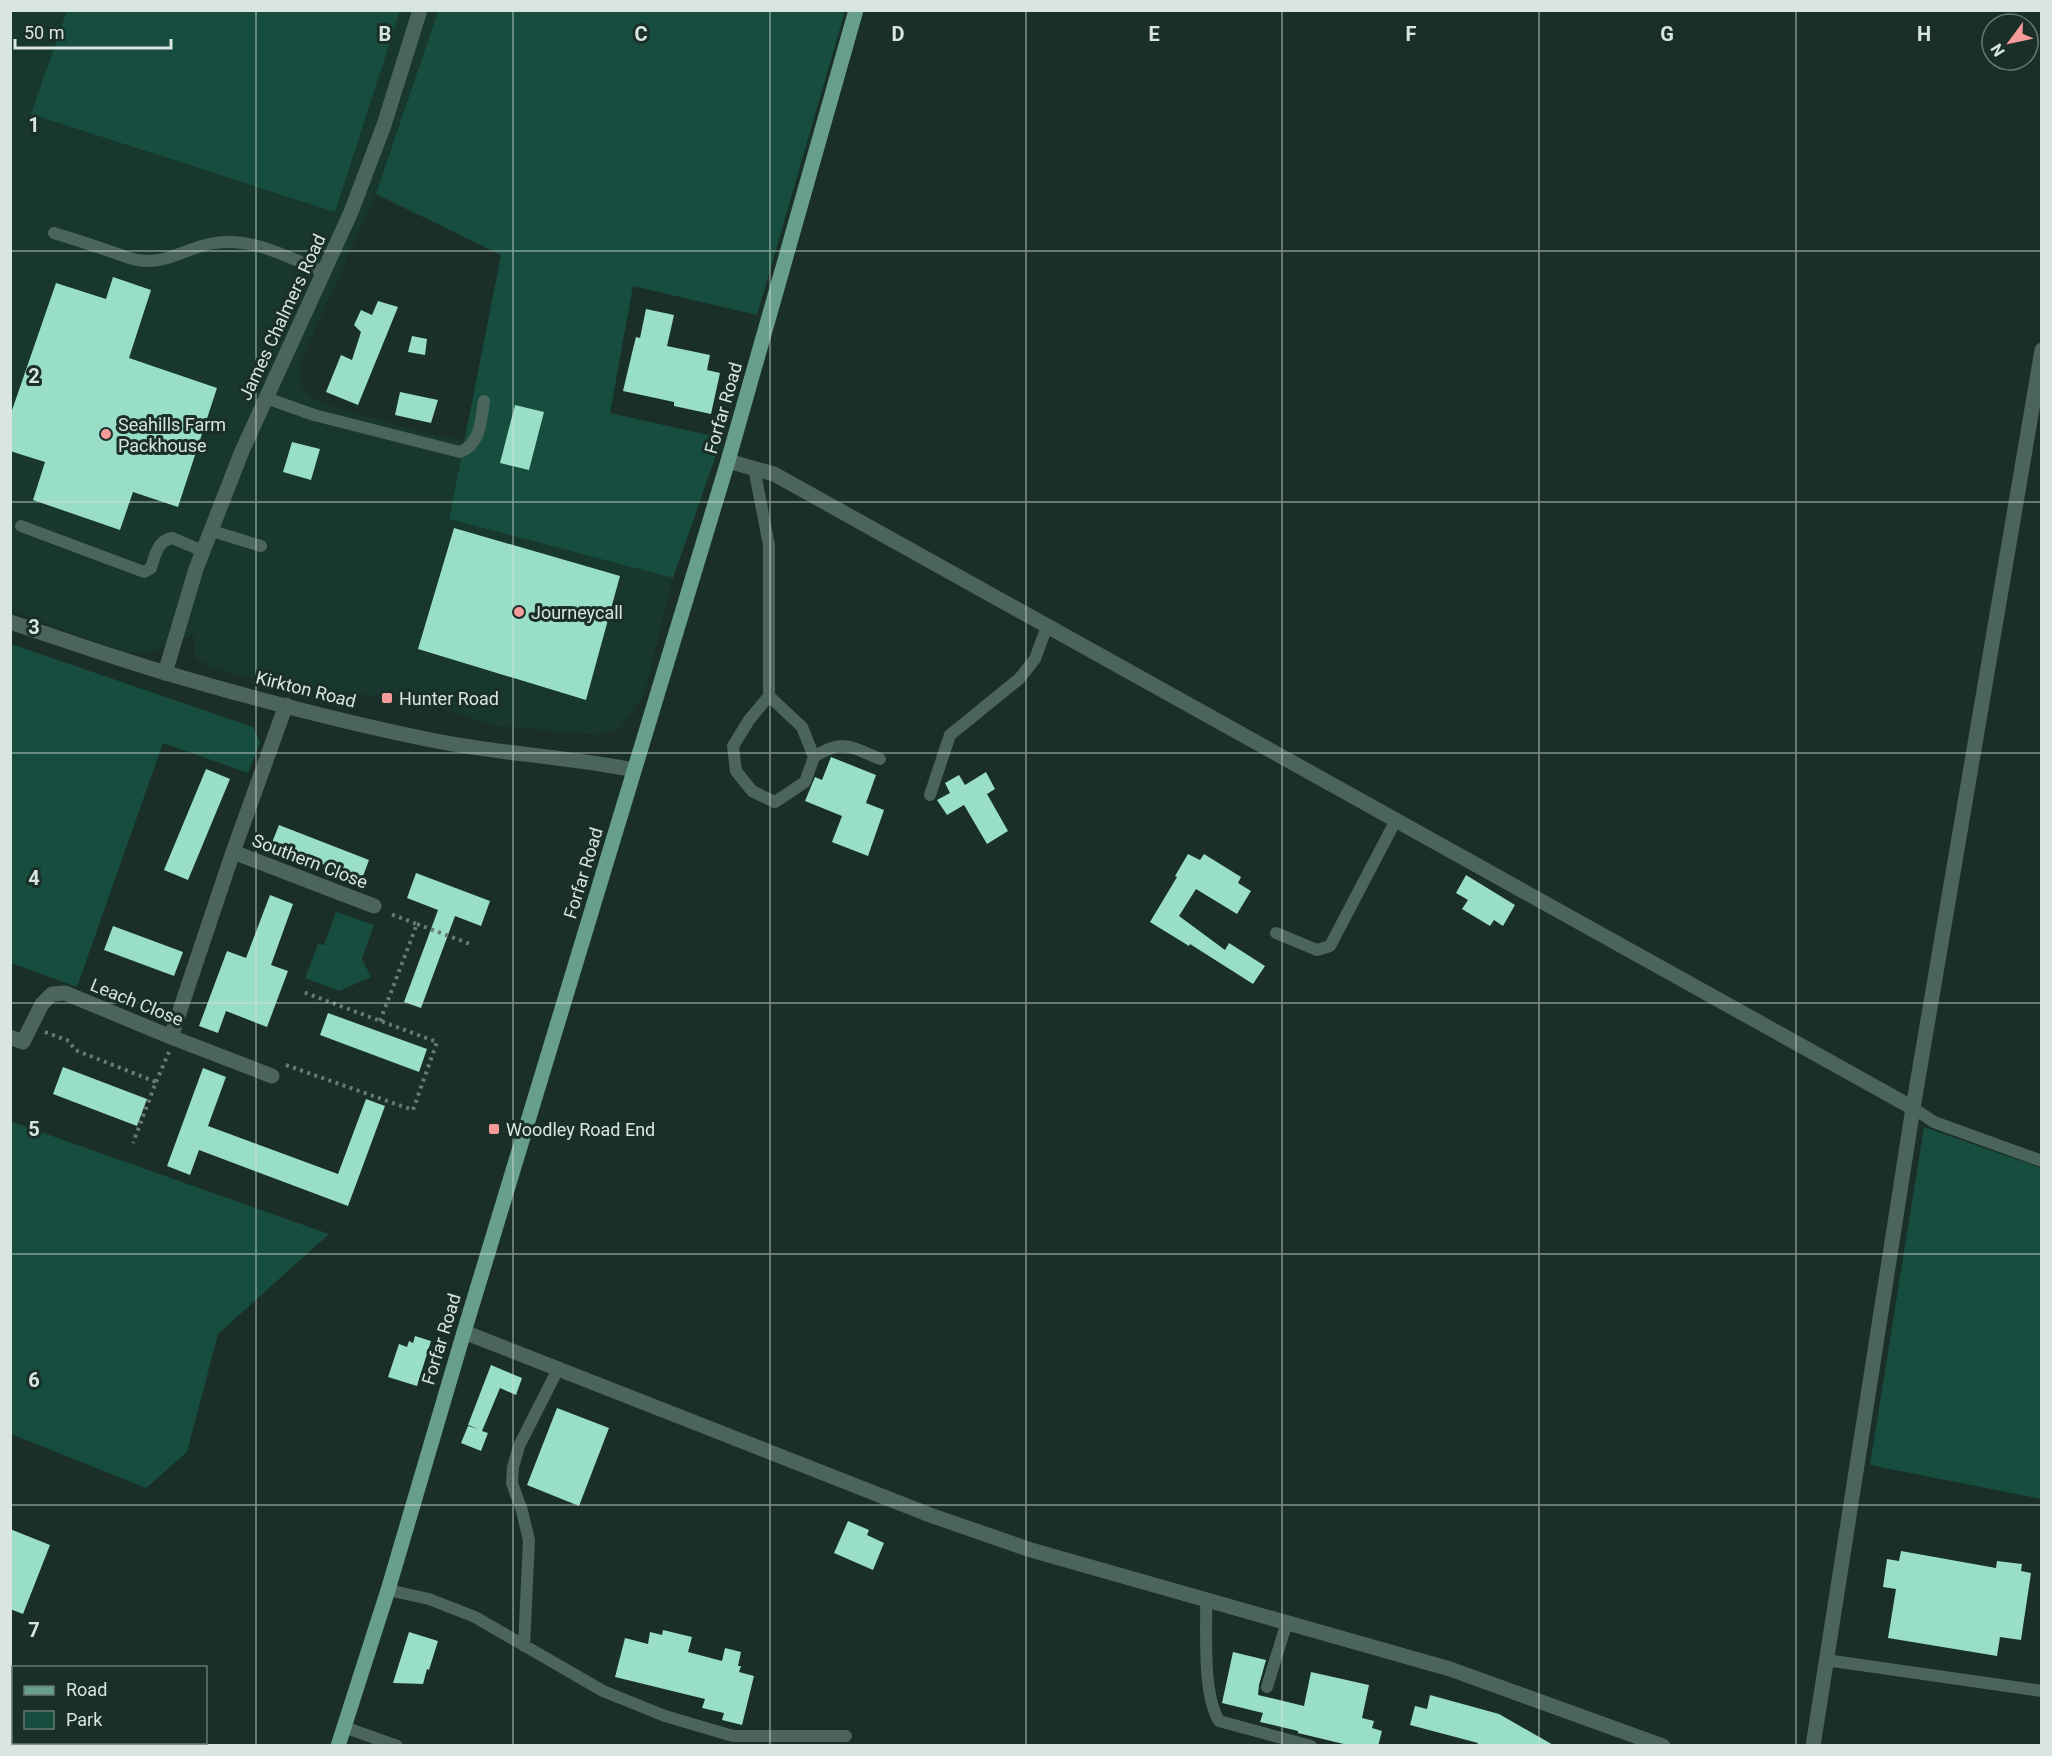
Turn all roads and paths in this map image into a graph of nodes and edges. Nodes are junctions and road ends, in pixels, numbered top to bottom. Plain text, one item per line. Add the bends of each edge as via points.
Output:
1 (420, 10) edge
2 (856, 10) edge
3 (54, 232) dead end
4 (324, 272) junction
5 (2042, 350) edge
6 (266, 398) junction
7 (484, 401) dead end
8 (728, 461) junction
9 (754, 468) junction
10 (21, 526) dead end
11 (212, 531) junction
12 (261, 546) dead end
13 (203, 551) junction
14 (10, 622) edge
15 (1047, 626) junction
16 (165, 673) junction
17 (769, 696) junction
18 (286, 705) junction
19 (814, 757) junction
20 (880, 759) dead end
21 (634, 770) junction
22 (930, 795) dead end
23 (1396, 820) junction
24 (233, 852) junction
25 (374, 906) joint
26 (417, 924) junction
27 (1276, 933) dead end
28 (470, 944) dead end
29 (303, 992) dead end
30 (380, 1021) junction
31 (31, 1027) junction
32 (10, 1037) edge
33 (173, 1038) junction
34 (275, 1069) joint
35 (156, 1082) junction
36 (1913, 1108) junction
37 (133, 1143) dead end
38 (2042, 1161) edge
39 (464, 1332) junction
40 (558, 1369) junction
41 (388, 1590) junction
42 (1206, 1599) junction
43 (1287, 1622) junction
44 (524, 1646) junction
45 (1826, 1660) junction
46 (1268, 1687) dead end
47 (2042, 1691) edge
48 (344, 1726) junction
49 (846, 1736) dead end
50 (338, 1746) edge
51 (397, 1746) edge
52 (1311, 1746) edge
53 (1663, 1746) edge
54 (1813, 1746) edge

1 - 4 street, James Chalmers Road via 384,125
2 - 8 main road, Forfar Road
3 - 4 lane via 138,261 156,261 207,244 244,242
4 - 6 street, James Chalmers Road
5 - 36 street
6 - 7 lane via 314,415 460,452 469,449 474,441
6 - 11 street, James Chalmers Road
8 - 9 street
8 - 21 main road, Forfar Road
9 - 15 street via 774,474
9 - 17 lane via 769,545
10 - 13 lane via 144,572 166,539
11 - 12 lane
11 - 13 street, James Chalmers Road
13 - 16 street, James Chalmers Road
14 - 16 street, Kirkton Road
15 - 22 lane via 1035,659 1019,679 950,735
15 - 23 street
16 - 18 street, Kirkton Road
17 - 19 lane via 802,727
17 - 19 lane via 733,746 736,771 752,791 775,802 806,782
18 - 21 street, Kirkton Road via 436,741
18 - 24 street
19 - 20 lane via 830,747 847,745
21 - 39 main road, Forfar Road
23 - 27 lane via 1330,946 1317,950
23 - 36 street
24 - 25 street, Southern Close
24 - 33 street
25 - 26 path
26 - 28 path
26 - 30 path
29 - 30 path
30 - 34 path via 437,1042 413,1110
31 - 32 street via 23,1042
31 - 33 street, Leach Close via 42,1004 52,994 65,993
31 - 35 path via 69,1041 75,1050
33 - 34 street, Leach Close
33 - 35 path
35 - 37 path
36 - 38 lane via 1934,1122
36 - 45 street
39 - 40 street
39 - 41 main road, Forfar Road
40 - 42 street via 930,1515 1031,1550
40 - 44 lane via 519,1446 513,1467 512,1483 529,1540
41 - 44 lane via 429,1599 475,1617
41 - 48 main road, Forfar Road
42 - 43 street
42 - 52 lane via 1209,1689 1219,1721
43 - 46 lane
43 - 53 street via 1450,1669
44 - 49 lane via 603,1692 733,1736
45 - 47 lane
45 - 54 street
48 - 50 main road, Forfar Road
48 - 51 lane

